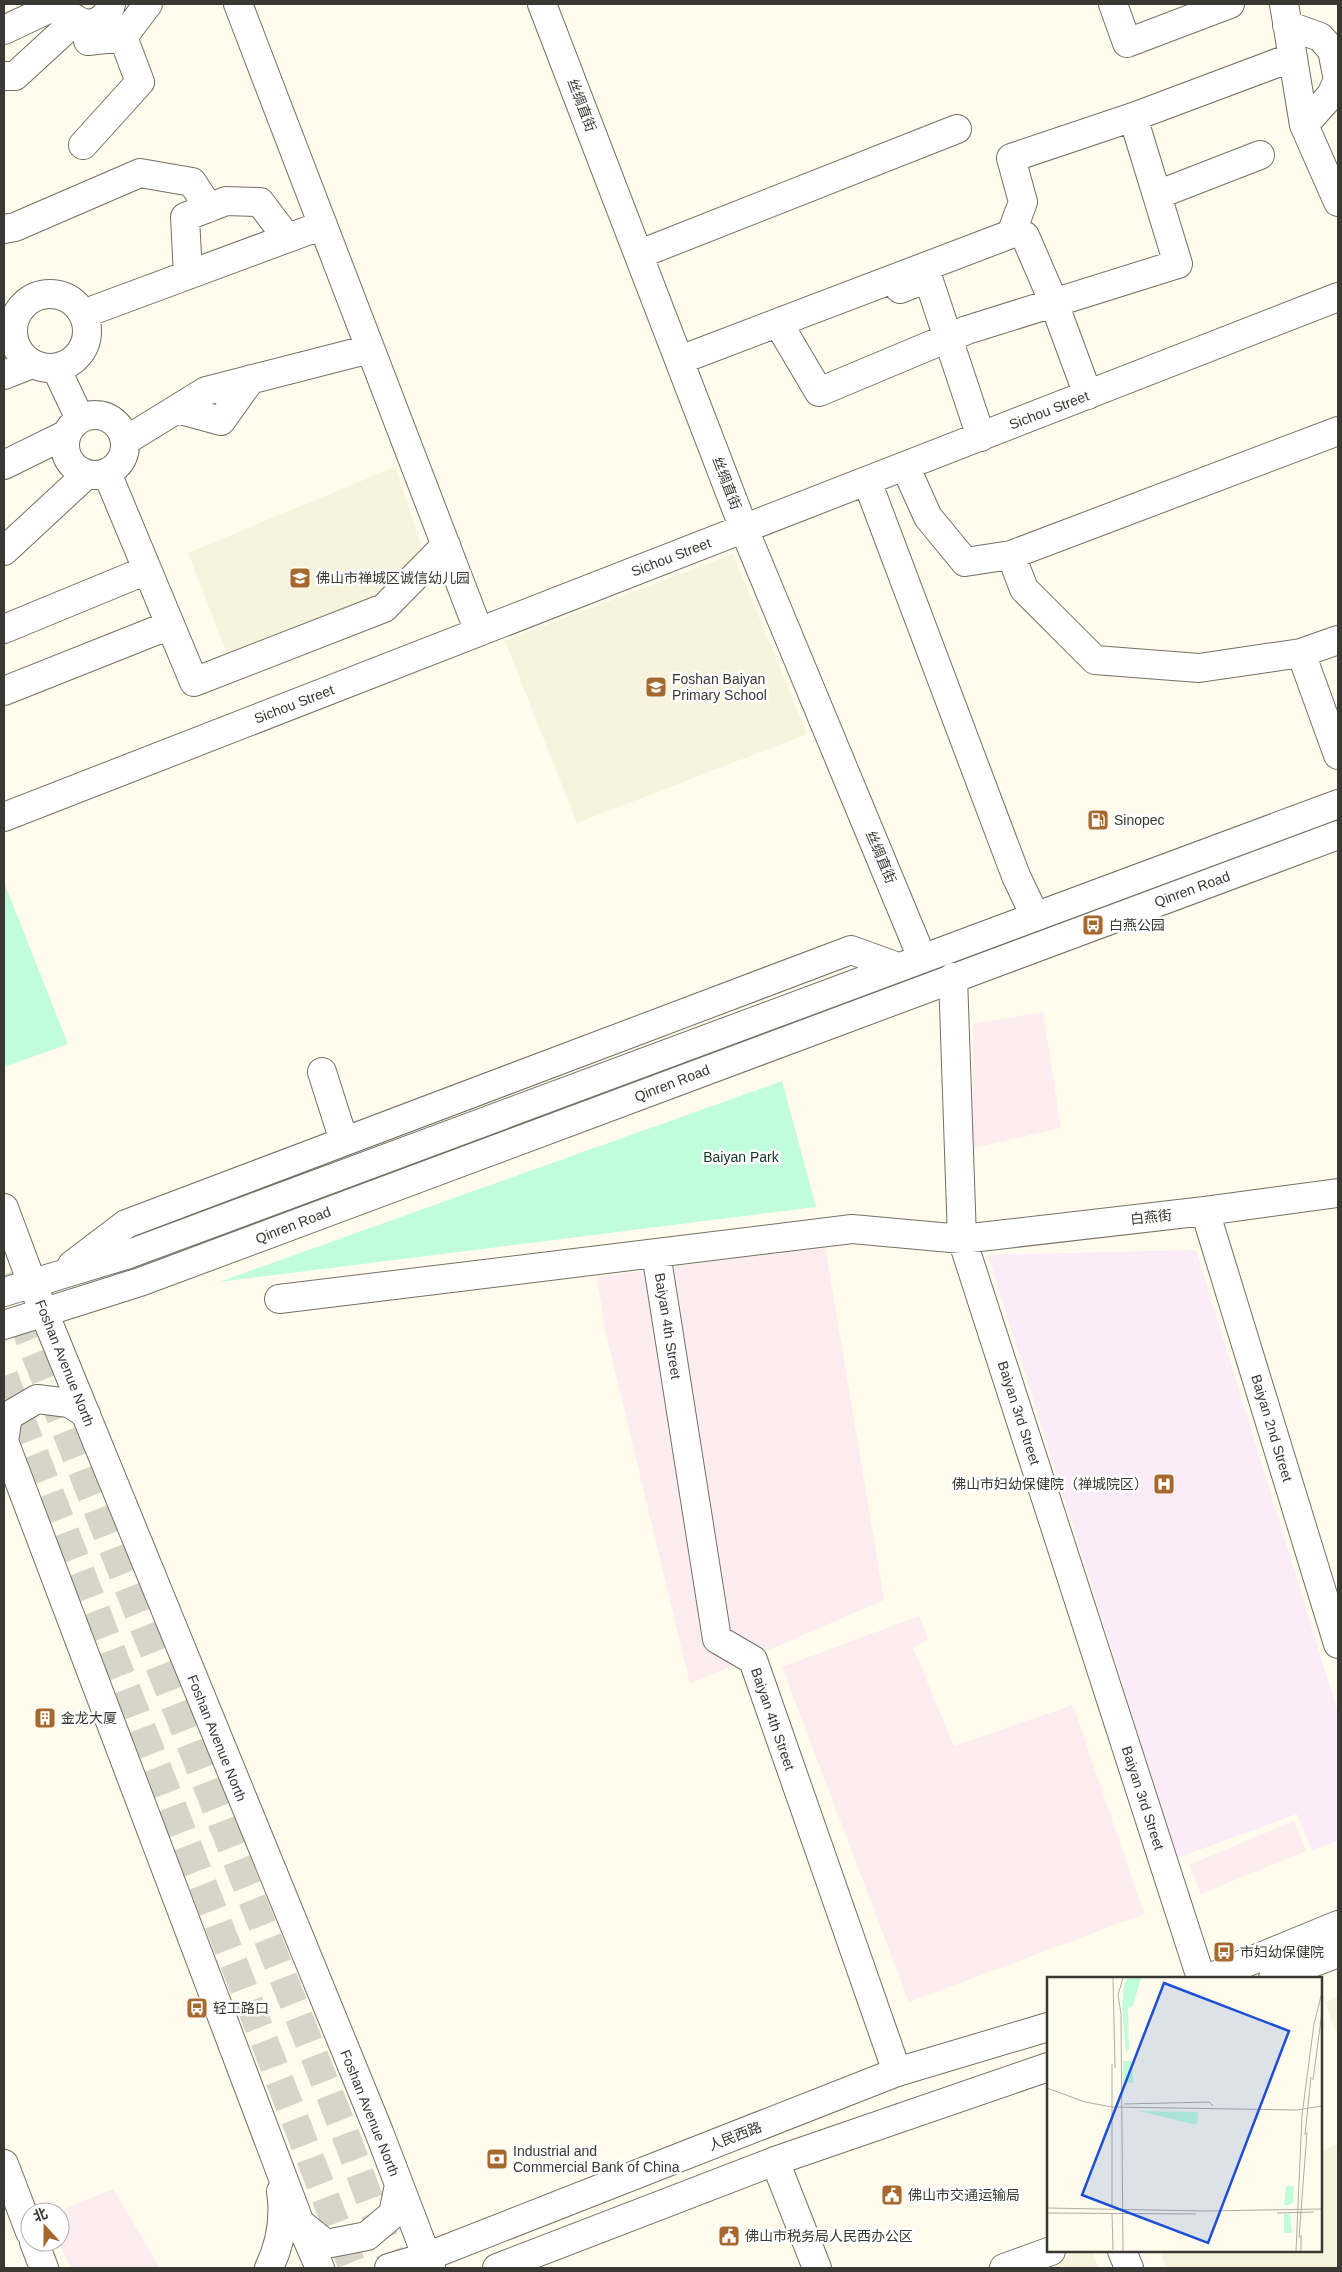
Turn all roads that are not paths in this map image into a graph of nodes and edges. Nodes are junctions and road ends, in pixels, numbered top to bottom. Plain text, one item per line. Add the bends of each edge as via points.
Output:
1 (111, 4) edge
2 (148, 4) edge
3 (238, 4) edge
4 (542, 4) edge
5 (1113, 4) edge
6 (1230, 4) edge
7 (73, 13) edge
8 (1285, 14) edge
9 (4, 30) edge
10 (123, 37) junction
11 (1335, 50) edge
12 (1292, 57) junction
13 (4, 76) edge
14 (1338, 80) edge
15 (1133, 117) junction
16 (1304, 125) junction
17 (957, 129) dead end
18 (83, 145) dead end
19 (1260, 155) dead end
20 (1157, 195) junction
21 (1338, 202) edge
22 (209, 208) junction
23 (323, 225) junction
24 (4, 229) edge
25 (1025, 236) dead end
26 (287, 238) junction
27 (640, 254) junction
28 (188, 275) junction
29 (1338, 297) edge
30 (1054, 303) junction
31 (83, 314) junction
32 (784, 333) junction
33 (949, 338) junction
34 (370, 349) junction
35 (732, 351) dead end
36 (27, 356) edge
37 (680, 360) junction
38 (4, 375) edge
39 (1088, 395) junction
40 (73, 427) junction
41 (1338, 431) edge
42 (980, 437) junction
43 (125, 441) junction
44 (4, 465) edge
45 (905, 466) junction
46 (97, 473) junction
47 (867, 482) junction
48 (744, 529) junction
49 (446, 545) junction
50 (4, 552) edge
51 (1011, 555) junction
52 (147, 570) junction
53 (170, 625) junction
54 (4, 629) edge
55 (479, 632) junction
56 (1338, 640) edge
57 (1301, 653) junction
58 (4, 691) edge
59 (1338, 755) edge
60 (1338, 804) edge
61 (4, 816) edge
62 (1338, 835) edge
63 (1035, 916) junction
64 (910, 962) junction
65 (953, 977) junction
66 (322, 1072) dead end
67 (344, 1141) junction
68 (1338, 1193) edge
69 (4, 1208) edge
70 (1205, 1211) junction
71 (962, 1239) junction
72 (656, 1253) junction
73 (59, 1275) junction
74 (32, 1283) junction
75 (4, 1292) edge
76 (279, 1299) dead end
77 (44, 1312) junction
78 (4, 1325) edge
79 (86, 1414) junction
80 (4, 1441) edge
81 (1338, 1644) edge
82 (1338, 1925) edge
83 (1338, 1953) edge
84 (1201, 1977) edge
85 (1211, 1977) edge
86 (1276, 1977) edge
87 (1047, 2027) edge
88 (1047, 2067) edge
89 (897, 2072) junction
90 (775, 2161) junction
91 (277, 2162) junction
92 (4, 2164) edge
93 (399, 2185) junction
94 (20, 2206) edge
95 (300, 2223) junction
96 (38, 2252) edge
97 (1048, 2252) edge
98 (1122, 2252) edge
99 (428, 2263) edge
100 (44, 2268) edge
101 (269, 2268) edge
102 (320, 2268) edge
103 (389, 2268) edge
104 (497, 2268) edge
105 (817, 2268) edge
106 (1004, 2268) edge
107 (1128, 2268) edge

1 - 7 street via 104,18
2 - 10 street
3 - 23 street
4 - 27 street, 丝绸直街
5 - 6 street via 1127,43
7 - 9 street
7 - 10 street via 88,42
7 - 13 street via 15,76
8 - 11 street
8 - 12 street
10 - 18 street via 140,82
11 - 14 street
12 - 15 street
12 - 16 street
14 - 16 street via 1331,95
15 - 20 street
15 - 37 street via 1011,158 1023,202 1011,234
16 - 21 street
17 - 27 street
19 - 20 street
20 - 30 street via 1178,264
22 - 24 street via 192,182 140,173
22 - 26 street via 226,201 260,202
22 - 28 street via 185,217
23 - 26 street
23 - 34 street
25 - 30 street
26 - 28 street
27 - 37 street, 丝绸直街
28 - 31 street
29 - 39 street, Sichou Street
30 - 33 street
30 - 39 street
31 - 36 street via 87,325 84,348 77,357
31 - 36 street via 67,298 55,294 30,300 20,308 12,332
32 - 33 street via 819,392
32 - 33 street via 928,278
32 - 35 street
33 - 42 street
34 - 43 street via 206,391
34 - 49 street
36 - 38 street
36 - 40 street
37 - 48 street, 丝绸直街
39 - 42 street, Sichou Street
40 - 43 street via 99,415 116,424
40 - 44 street
40 - 46 street via 64,444 70,463
41 - 51 street
42 - 45 street, Sichou Street
43 - 46 street via 121,460
45 - 47 street, Sichou Street
45 - 51 street via 928,517 965,562
46 - 50 street
46 - 52 street
47 - 48 street, Sichou Street
47 - 63 street via 1016,876
48 - 55 street, Sichou Street
48 - 64 street, 丝绸直街
49 - 53 street via 384,608 194,682
49 - 55 street
51 - 57 street via 1024,589 1095,660 1199,668
52 - 53 street
52 - 54 street
53 - 58 street
55 - 61 street, Sichou Street
56 - 57 street
57 - 59 street
60 - 63 street
62 - 65 street, Qinren Road
63 - 64 street
64 - 67 street via 851,950
64 - 73 street via 129,1254
65 - 71 street, Baiyan 3rd Street
65 - 77 street, Qinren Road via 140,1282
66 - 67 street
67 - 73 street via 126,1224
68 - 70 street, 白燕街
69 - 74 street, Foshan Avenue North
70 - 71 street, 白燕街
70 - 81 street, Baiyan 2nd Street
71 - 72 street, 白燕街 via 852,1229
71 - 84 street, Baiyan 3rd Street
72 - 76 street, 白燕街
72 - 89 street, Baiyan 4th Street via 717,1639 753,1660
73 - 74 street
74 - 75 street
74 - 77 street, Foshan Avenue North
77 - 78 street, Qinren Road
77 - 79 street, Foshan Avenue North
79 - 80 street via 69,1403 37,1399 8,1416
79 - 93 street, Foshan Avenue North
80 - 91 street
82 - 85 street
83 - 86 street
87 - 89 street, 人民西路
88 - 90 street
89 - 99 street, 人民西路
90 - 104 street
90 - 105 street
91 - 95 street
91 - 101 street via 284,2213 276,2254
92 - 94 street
93 - 95 street via 393,2214 367,2236 326,2244
93 - 99 street, Foshan Avenue North
95 - 102 street
96 - 100 street
97 - 106 street
98 - 107 street
99 - 103 street, 人民西路

